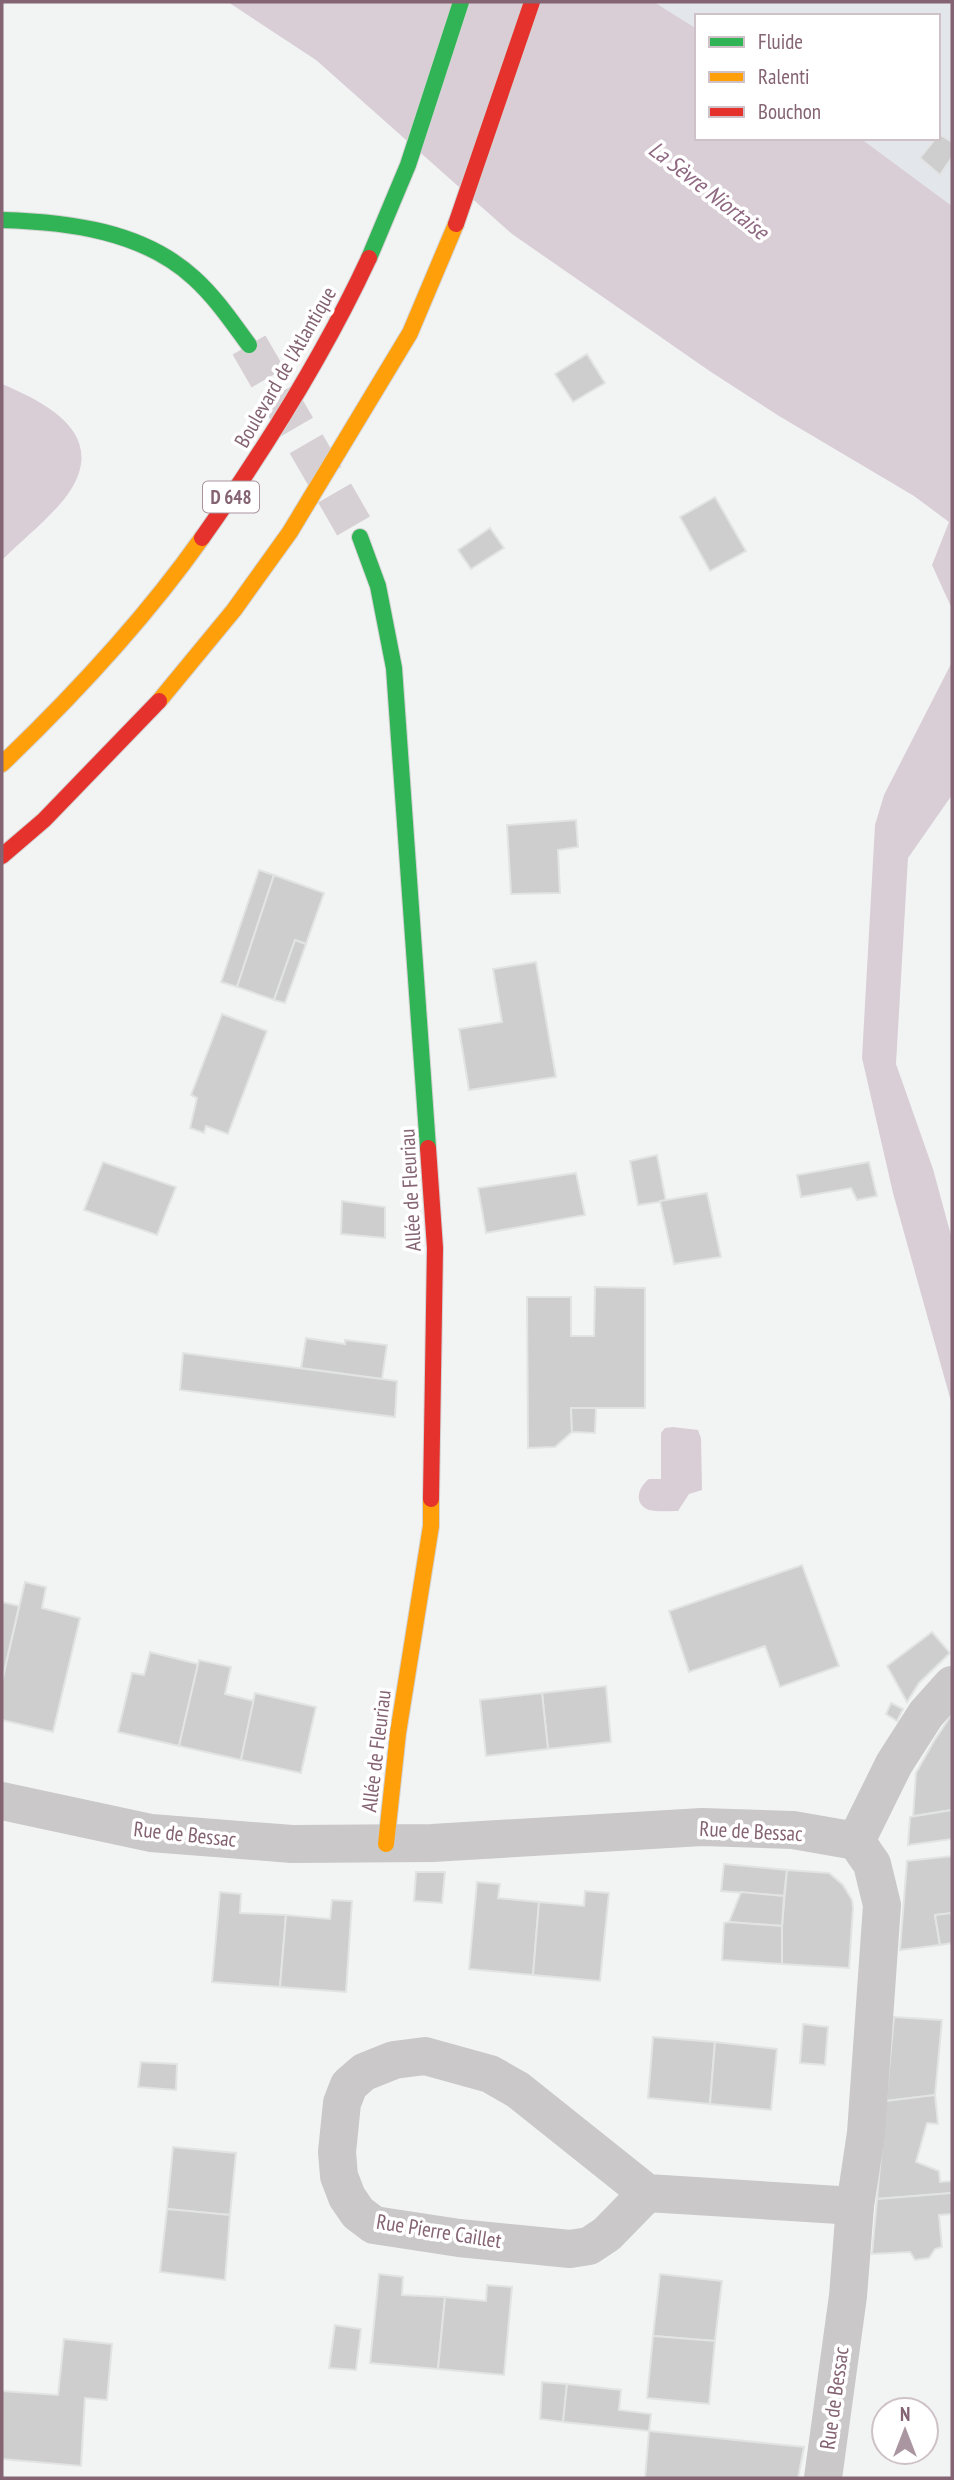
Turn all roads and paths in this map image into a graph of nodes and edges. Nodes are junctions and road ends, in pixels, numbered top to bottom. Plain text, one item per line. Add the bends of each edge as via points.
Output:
1 (461, 2) edge
2 (532, 2) edge
3 (2, 220) edge
4 (249, 345) tunnel mouth
5 (360, 537) tunnel mouth
6 (2, 764) edge
7 (2, 856) edge
8 (952, 1685) edge
9 (2, 1801) edge
10 (856, 1841) junction
11 (386, 1843) junction
12 (647, 2193) junction
13 (855, 2206) junction
14 (823, 2478) edge

1 - 6 main road, Boulevard de l'Atlantique / D 648 via 399,188 359,280 271,437 203,540 139,622
2 - 7 main road via 454,229 410,334 290,532 170,690 44,820
3 - 4 main road via 40,220 102,231 151,250 186,272
5 - 11 main road, Allée de Fleuriau via 378,586 394,668 435,1248 431,1526 398,1733
8 - 10 street via 926,1714 894,1764
9 - 11 street, Rue de Bessac via 151,1833 292,1843
10 - 11 street, Rue de Bessac via 793,1830 702,1827
10 - 13 street, Rue de Bessac via 872,1864 882,1905 866,2133
12 - 12 street, Rue Pierre Caillet via 518,2090 490,2074 425,2056 394,2060 363,2072 349,2085 342,2103 339,2176 358,2213 374,2225 570,2249 589,2246 607,2234
12 - 13 street
13 - 14 street, Rue de Bessac via 848,2296

